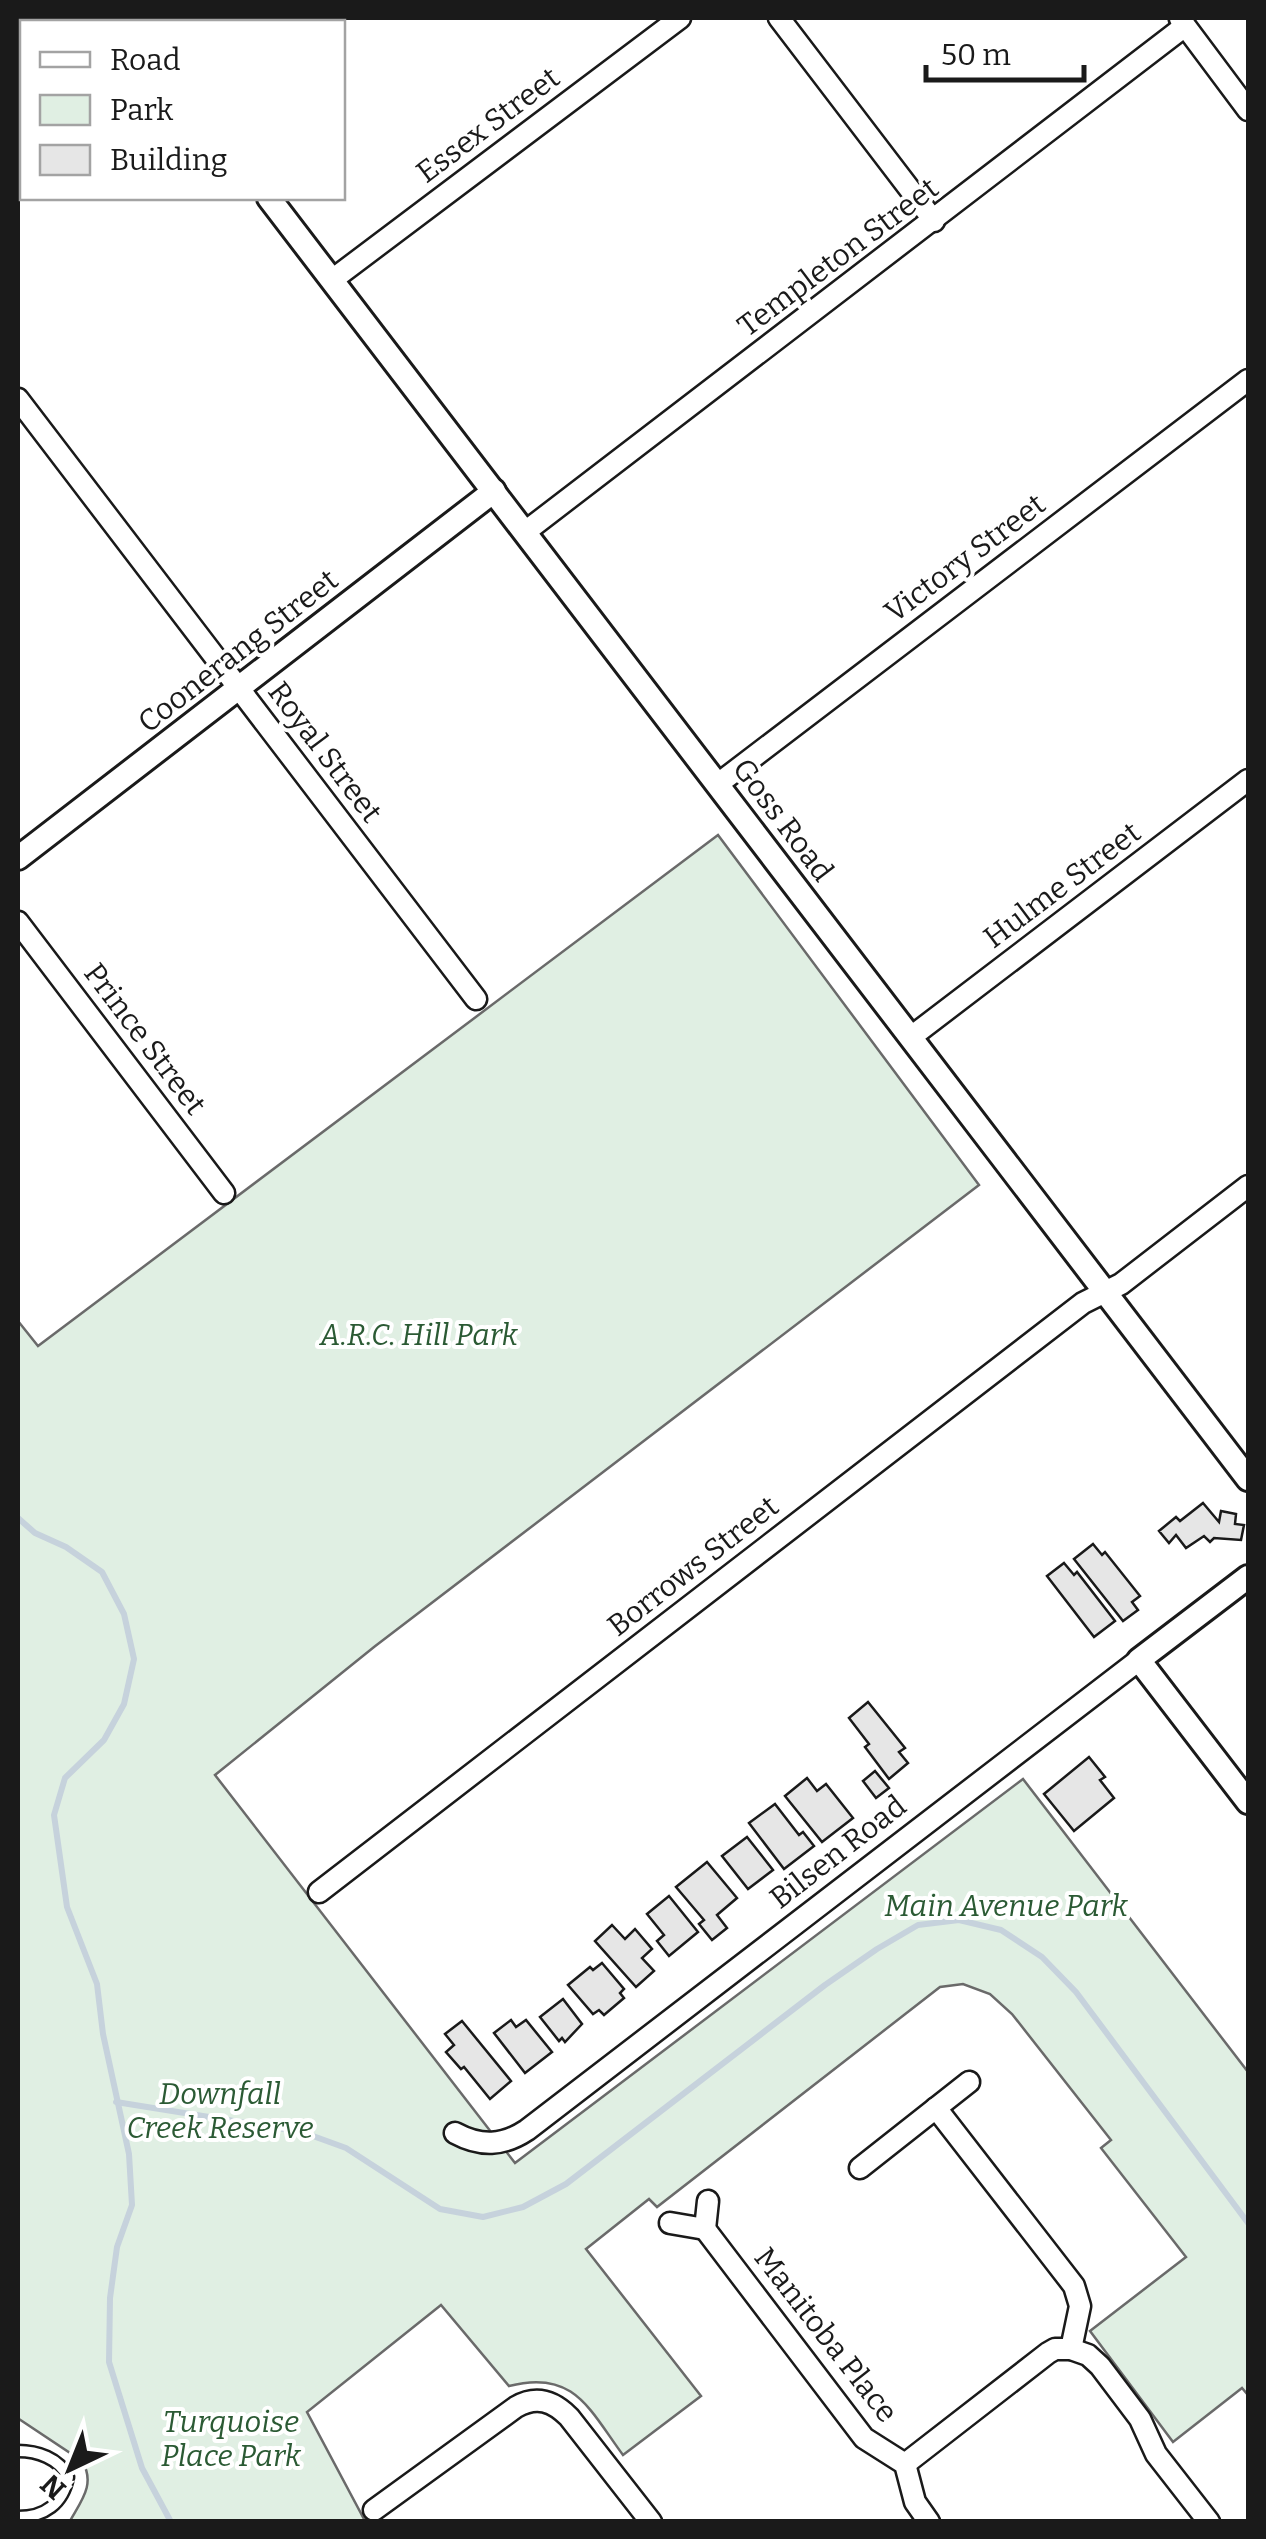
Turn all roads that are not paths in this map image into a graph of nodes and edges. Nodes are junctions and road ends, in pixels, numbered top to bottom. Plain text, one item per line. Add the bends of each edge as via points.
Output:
1 (680, 18) edge
2 (779, 18) edge
3 (1182, 22) edge
4 (1248, 110) edge
5 (270, 200) edge
6 (934, 221) junction
7 (332, 280) junction
8 (1248, 380) edge
9 (18, 399) edge
10 (494, 491) junction
11 (524, 532) junction
12 (239, 688) junction
13 (1248, 780) edge
14 (718, 784) junction
15 (18, 858) edge
16 (18, 922) edge
17 (476, 998) dead end
18 (911, 1037) junction
19 (1248, 1186) edge
20 (224, 1193) dead end
21 (1106, 1292) junction
22 (1248, 1480) edge
23 (1248, 1577) edge
24 (1140, 1660) junction
25 (1248, 1802) edge
26 (320, 1892) dead end
27 (969, 2082) dead end
28 (936, 2108) junction
29 (456, 2133) dead end
30 (860, 2168) dead end
31 (708, 2200) dead end
32 (670, 2223) dead end
33 (706, 2230) junction
34 (1071, 2349) junction
35 (18, 2451) edge
36 (905, 2464) junction
37 (374, 2510) dead end
38 (18, 2517) edge
39 (651, 2522) edge
40 (929, 2522) edge
41 (1209, 2522) edge

1 - 7 street, Essex Street
2 - 6 street
3 - 4 street
3 - 6 street, Templeton Street
5 - 7 street, Goss Road
6 - 11 street, Templeton Street
7 - 10 street, Goss Road
8 - 14 street, Victory Street
9 - 12 street, Royal Street
10 - 11 street, Goss Road
10 - 12 street, Coonerang Street
11 - 14 street, Goss Road
12 - 15 street, Coonerang Street
12 - 17 street, Royal Street
13 - 18 street, Hulme Street
14 - 18 street, Goss Road
16 - 20 street, Prince Street
18 - 21 street, Goss Road
19 - 21 street, Borrows Street
21 - 22 street, Goss Road
21 - 26 street, Borrows Street via 1082,1303
23 - 24 street, Bilsen Road
24 - 25 street
24 - 29 street, Bilsen Road via 527,2130 492,2144
27 - 28 street
28 - 30 street
28 - 34 street via 1074,2286 1080,2306
31 - 33 street
32 - 33 street
33 - 36 street, Manitoba Place via 864,2438
34 - 36 street via 1038,2360
34 - 41 street via 1100,2366
35 - 38 lane via 45,2456 68,2477 47,2511
36 - 40 street, Manitoba Place via 915,2502
37 - 39 street via 516,2406 540,2400 570,2418

